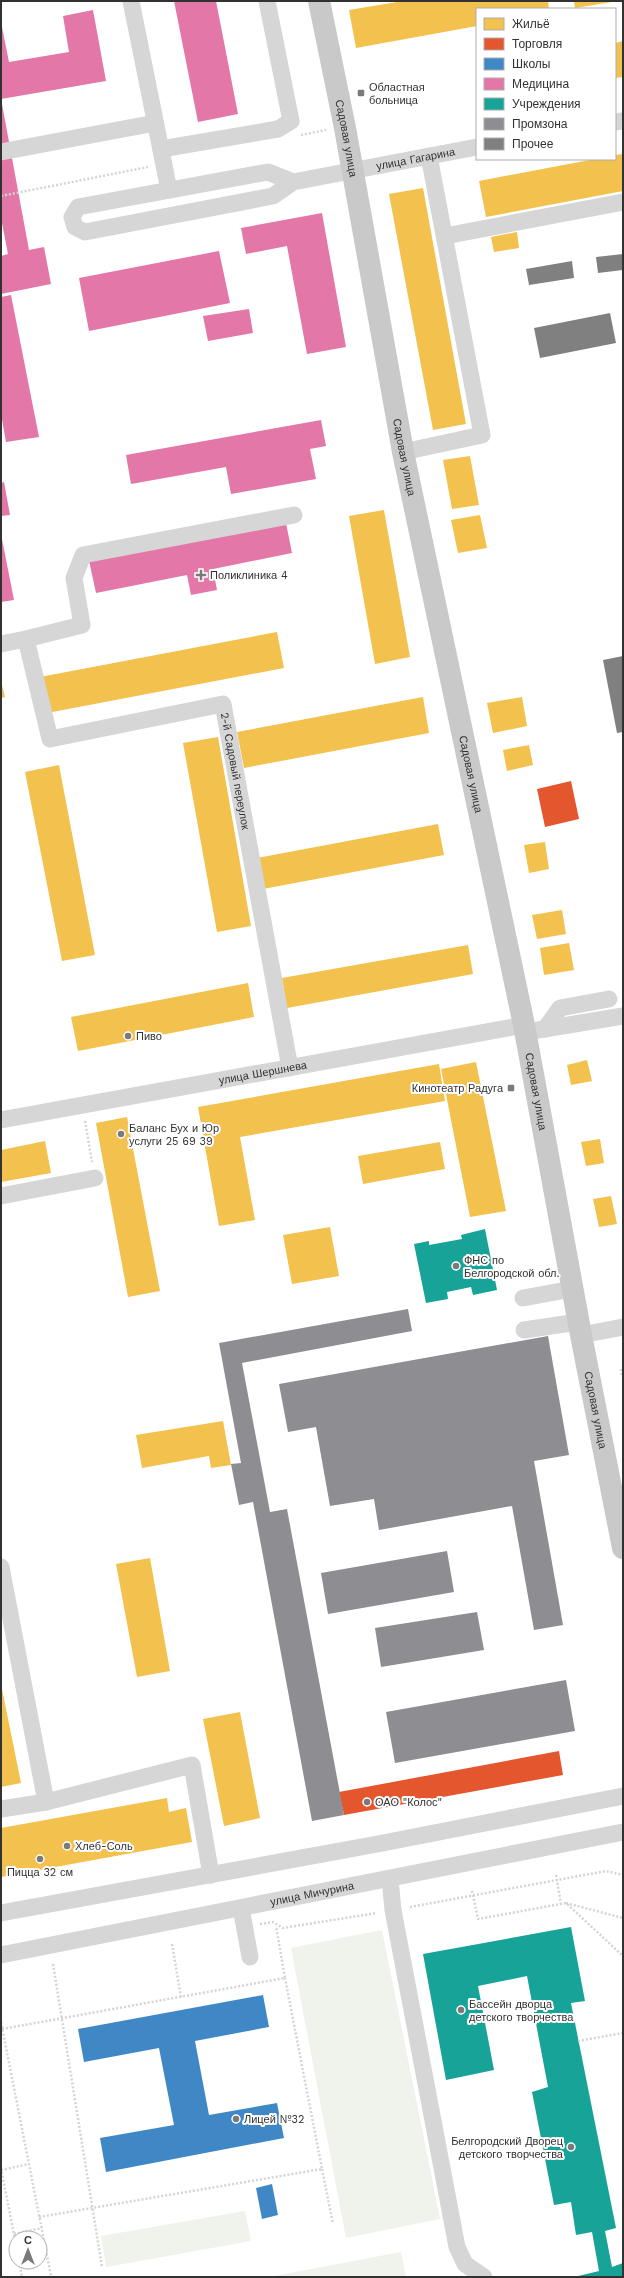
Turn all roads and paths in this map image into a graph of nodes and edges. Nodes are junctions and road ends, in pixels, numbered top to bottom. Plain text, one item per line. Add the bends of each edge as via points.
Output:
1 (132, 1) edge
2 (267, 1) edge
3 (319, 1) edge
4 (155, 123) junction
5 (476, 147) edge
6 (161, 149) junction
7 (1, 152) edge
8 (429, 156) junction
9 (353, 170) junction
10 (293, 182) junction
11 (169, 190) junction
12 (623, 202) edge
13 (445, 236) junction
14 (403, 452) junction
15 (294, 515) dead end
16 (26, 639) junction
17 (1, 644) edge
18 (609, 999) dead end
19 (623, 1016) edge
20 (532, 1028) junction
21 (290, 1068) junction
22 (1, 1120) edge
23 (84, 1120) dead end
24 (95, 1178) joint
25 (1, 1196) edge
26 (572, 1289) junction
27 (523, 1298) dead end
28 (623, 1327) edge
29 (580, 1329) junction
30 (524, 1330) dead end
31 (621, 1369) dead end
32 (622, 1376) edge
33 (623, 1548) edge
34 (1, 1567) edge
35 (623, 1796) edge
36 (46, 1802) junction
37 (1, 1809) edge
38 (623, 1832) edge
39 (211, 1875) junction
40 (556, 1875) dead end
41 (623, 1875) edge
42 (390, 1879) junction
43 (557, 1880) junction
44 (472, 1891) dead end
45 (472, 1895) junction
46 (566, 1903) junction
47 (561, 1904) junction
48 (241, 1908) junction
49 (393, 1910) junction
50 (1, 1913) edge
51 (623, 1918) edge
52 (276, 1926) dead end
53 (244, 1927) junction
54 (172, 1944) dead end
55 (1, 1955) edge
56 (623, 1956) edge
57 (250, 1957) dead end
58 (53, 1964) dead end
59 (286, 1978) junction
60 (181, 1997) junction
61 (63, 2018) junction
62 (1, 2022) edge
63 (2, 2029) junction
64 (623, 2033) edge
65 (578, 2041) dead end
66 (29, 2164) junction
67 (1, 2169) edge
68 (322, 2169) junction
69 (93, 2208) junction
70 (39, 2217) junction
71 (333, 2224) dead end
72 (42, 2228) junction
73 (13, 2230) edge
74 (33, 2230) edge
75 (102, 2267) dead end
76 (51, 2276) edge
77 (484, 2277) edge

1 - 4 street
2 - 6 street via 291,121 278,129
3 - 9 main road, Садовая улица
4 - 6 street
4 - 7 street
5 - 8 street, улица Гагарина
6 - 11 street
8 - 9 street, улица Гагарина
8 - 13 street
9 - 10 street, улица Гагарина
9 - 14 main road, Садовая улица
10 - 11 street via 268,172
10 - 11 street via 273,196 85,232 75,227 72,217 78,207
12 - 13 street
13 - 14 street via 482,435
14 - 20 main road, Садовая улица
15 - 16 street via 83,555 74,578 82,625
16 - 17 street
16 - 21 street, 2-й Садовый переулок via 50,739 223,704
18 - 20 street via 560,1008
19 - 20 street, улица Шершнева
20 - 21 street, улица Шершнева
20 - 26 main road, Садовая улица
21 - 22 street, улица Шершнева
23 - 24 path
24 - 25 street
26 - 27 street
26 - 29 main road, Садовая улица
28 - 29 street
29 - 30 street
29 - 33 main road, Садовая улица
31 - 32 path
34 - 36 street
35 - 39 street
36 - 37 street
36 - 39 street via 192,1765
38 - 42 street, улица Мичурина
39 - 50 street
40 - 43 path
41 - 43 path via 606,1870
42 - 48 street, улица Мичурина
42 - 49 street
43 - 45 path
43 - 47 path
44 - 45 path
45 - 47 path via 478,1919
45 - 49 path
46 - 47 path
46 - 51 path
46 - 56 path
48 - 53 street
48 - 55 street, улица Мичурина
49 - 53 path via 284,1928 273,1922
49 - 77 street via 457,2247 465,2264
52 - 59 path
53 - 57 street
54 - 60 path
58 - 61 path
59 - 60 path
59 - 68 path
60 - 61 path
61 - 63 path
61 - 69 path
62 - 63 path
63 - 66 path
64 - 65 path
66 - 67 path
66 - 70 path
67 - 73 path
68 - 69 path
68 - 71 path
69 - 70 path
69 - 75 path
70 - 72 path
72 - 74 path
72 - 76 path

